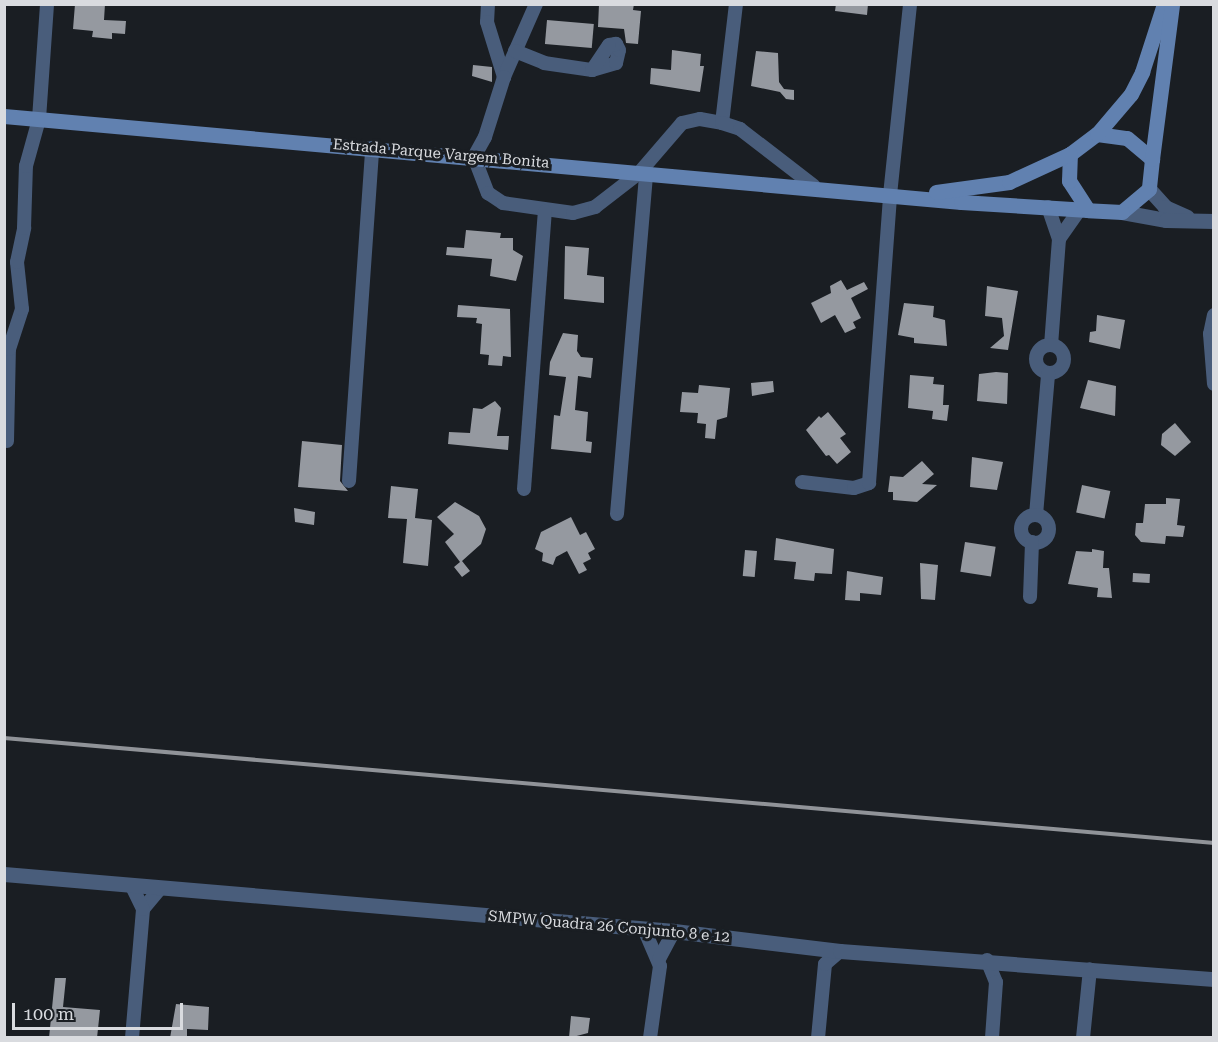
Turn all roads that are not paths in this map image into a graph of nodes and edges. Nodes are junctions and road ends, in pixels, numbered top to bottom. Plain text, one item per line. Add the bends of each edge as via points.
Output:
1 (47, 4) edge
2 (488, 4) edge
3 (536, 4) edge
4 (736, 4) edge
5 (910, 4) edge
6 (1164, 4) edge
7 (1172, 4) edge
8 (515, 51) junction
9 (592, 70) dead end
10 (504, 77) junction
11 (4, 116) edge
12 (39, 119) junction
13 (722, 123) junction
14 (1097, 134) junction
15 (372, 148) junction
16 (1070, 154) junction
17 (474, 157) junction
18 (1152, 159) junction
19 (642, 173) junction
20 (814, 186) junction
21 (1149, 189) junction
22 (886, 192) junction
23 (1048, 207) junction
24 (1084, 210) junction
25 (545, 212) junction
26 (1122, 212) junction
27 (1193, 220) junction
28 (1214, 221) edge
29 (1059, 239) junction
30 (1214, 315) edge
31 (1051, 345) junction
32 (1048, 374) junction
33 (1214, 384) edge
34 (7, 441) dead end
35 (349, 481) dead end
36 (802, 482) dead end
37 (524, 489) dead end
38 (617, 514) dead end
39 (1030, 597) dead end
40 (4, 874) edge
41 (132, 886) junction
42 (160, 889) junction
43 (143, 909) junction
44 (644, 929) junction
45 (674, 931) junction
46 (814, 948) junction
47 (840, 951) junction
48 (659, 959) junction
49 (987, 960) junction
50 (1011, 962) junction
51 (825, 964) junction
52 (1090, 969) junction
53 (1214, 979) edge
54 (996, 982) junction
55 (132, 1038) edge
56 (650, 1038) edge
57 (818, 1038) edge
58 (992, 1038) edge
59 (1083, 1038) edge

1 - 12 street
2 - 10 street via 487,22
3 - 8 street
4 - 13 street
5 - 22 street
6 - 14 main road via 1131,94
7 - 18 main road
8 - 9 street via 544,63
8 - 10 street
10 - 17 street via 485,137
11 - 12 main road, Estrada Parque Vargem Bonita
12 - 15 main road, Estrada Parque Vargem Bonita
12 - 34 street via 26,166 24,228 17,262 22,309 9,349
13 - 19 street via 700,119 682,123
13 - 20 street via 740,129
14 - 16 main road
14 - 18 main road via 1127,138
15 - 17 main road, Estrada Parque Vargem Bonita
15 - 35 street
16 - 22 main road, Estrada Parque Vargem Bonita via 1009,182 942,192
16 - 24 main road via 1069,181
17 - 19 main road, Estrada Parque Vargem Bonita
17 - 25 street via 488,193 503,202
18 - 21 main road
19 - 20 main road, Estrada Parque Vargem Bonita
19 - 25 street via 595,207 573,213
19 - 38 street
20 - 22 main road, Estrada Parque Vargem Bonita
21 - 26 main road
21 - 27 street via 1165,207
22 - 23 main road, Estrada Parque Vargem Bonita
22 - 36 street via 868,483 854,488
23 - 24 main road, Estrada Parque Vargem Bonita
23 - 29 street
24 - 26 main road
24 - 29 street
25 - 37 street
26 - 27 street
27 - 28 street
29 - 31 street
30 - 33 street via 1210,334
31 - 32 street via 1042,347 1035,358 1040,370
31 - 32 street via 1062,352 1064,361 1060,369
32 - 39 street via 1036,515 1045,519 1049,528 1046,538 1032,542
40 - 41 street, SMPW Quadra 26 Conjunto 8 e 12
41 - 42 street, SMPW Quadra 26 Conjunto 8 e 12
41 - 43 street
42 - 43 street
42 - 44 street, SMPW Quadra 26 Conjunto 8 e 12
43 - 55 street
44 - 45 street, SMPW Quadra 26 Conjunto 8 e 12
44 - 48 street
45 - 46 street, SMPW Quadra 26 Conjunto 8 e 12
45 - 48 street
46 - 47 street, SMPW Quadra 26 Conjunto 8 e 12
46 - 51 street
47 - 49 street, SMPW Quadra 26 Conjunto 8 e 12
47 - 51 street
48 - 56 street
49 - 50 street, SMPW Quadra 26 Conjunto 8 e 12
49 - 54 street
50 - 52 street, SMPW Quadra 26 Conjunto 8 e 12
50 - 54 street
51 - 57 street
52 - 53 street, SMPW Quadra 26 Conjunto 8 e 12
52 - 59 street
54 - 58 street

